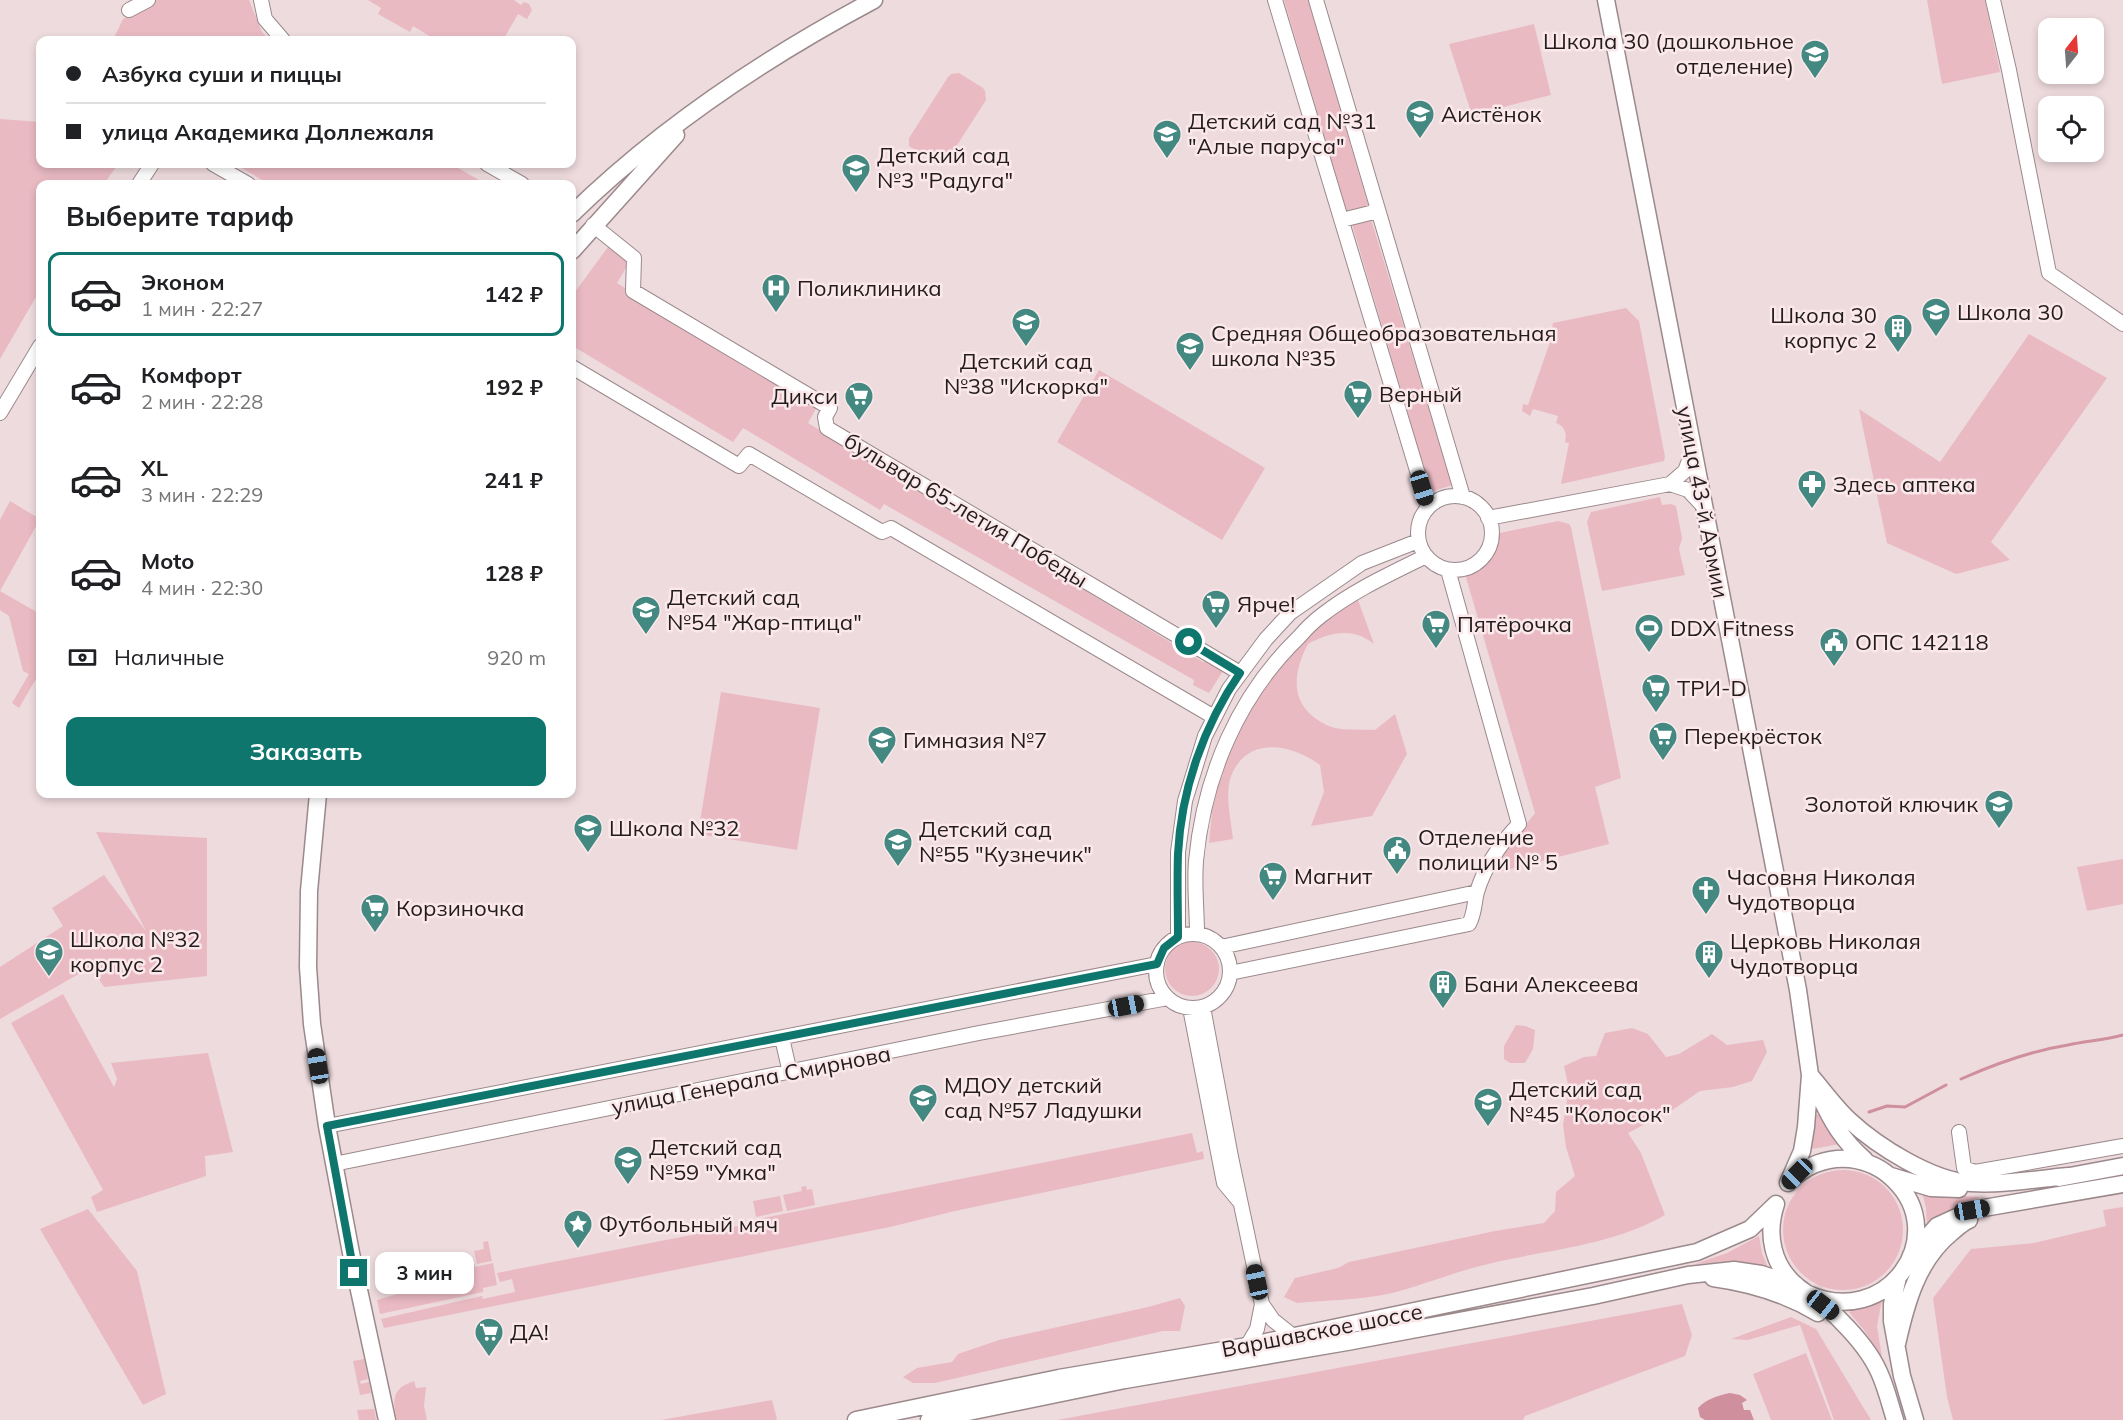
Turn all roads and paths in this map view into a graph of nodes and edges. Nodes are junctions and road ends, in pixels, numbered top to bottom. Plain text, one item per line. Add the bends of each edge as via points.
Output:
1 (148, 0) edge
2 (261, 0) edge
3 (874, 0) edge
4 (1275, 0) edge
5 (1316, 0) edge
6 (1606, 0) edge
7 (1993, 0) edge
8 (129, 10) dead end
9 (280, 36) edge
10 (704, 106) junction
11 (220, 168) edge
12 (494, 168) edge
13 (608, 179) junction
14 (241, 180) edge
15 (515, 180) edge
16 (623, 192) junction
17 (576, 210) edge
18 (1378, 211) junction
19 (1342, 220) junction
20 (593, 225) junction
21 (576, 246) edge
22 (2123, 324) edge
23 (36, 353) edge
24 (576, 369) edge
25 (0, 413) edge
26 (1693, 450) junction
27 (1670, 484) junction
28 (1463, 497) junction
29 (1428, 507) junction
30 (1704, 507) junction
31 (1488, 518) junction
32 (1418, 541) junction
33 (1425, 556) junction
34 (1448, 570) junction
35 (1266, 639) junction
36 (1284, 652) junction
37 (1240, 673) junction
38 (1214, 717) junction
39 (1199, 756) junction
40 (1217, 762) junction
41 (318, 798) edge
42 (1477, 892) junction
43 (1197, 934) junction
44 (1178, 937) junction
45 (1221, 947) junction
46 (1157, 964) junction
47 (1230, 973) junction
48 (1168, 998) junction
49 (1197, 1007) junction
50 (782, 1038) junction
51 (790, 1073) junction
52 (1810, 1075) junction
53 (327, 1126) junction
54 (1959, 1132) dead end
55 (2123, 1146) edge
56 (1868, 1163) junction
57 (334, 1164) junction
58 (2123, 1166) edge
59 (1890, 1176) junction
60 (2068, 1176) junction
61 (1788, 1183) junction
62 (2123, 1184) edge
63 (2014, 1203) junction
64 (1775, 1205) junction
65 (1911, 1256) junction
66 (1688, 1275) junction
67 (1898, 1277) junction
68 (1801, 1289) junction
69 (1262, 1304) junction
70 (1293, 1336) junction
71 (1858, 1342) junction
72 (1897, 1344) junction
73 (1247, 1346) junction
74 (387, 1419) edge
75 (856, 1420) edge
76 (929, 1420) edge
77 (1895, 1420) edge
78 (1915, 1420) edge

1 - 8 street
2 - 9 street via 265,19
3 - 10 main road via 767,61
4 - 19 street
5 - 18 street
6 - 26 main road, улица 43-й Армии
7 - 22 street via 2049,273
10 - 13 main road
10 - 16 main road
11 - 14 street
12 - 15 street
13 - 16 main road via 619,181
13 - 17 main road
16 - 20 main road
18 - 19 street
18 - 28 street
19 - 29 street
20 - 21 main road
20 - 37 street, бульвар 65-летия Победы via 634,258 633,291 830,408 825,417 827,428
23 - 25 street
24 - 38 street via 739,466 749,454 882,532 891,528
26 - 27 street via 1685,471
26 - 30 main road, улица 43-й Армии
27 - 30 street via 1688,490
27 - 31 street
28 - 29 street via 1443,498
28 - 31 street via 1473,501
29 - 32 street via 1421,517
30 - 52 main road, улица 43-й Армии via 1796,978
31 - 34 street via 1491,541 1487,551 1470,567
32 - 33 street
32 - 35 street via 1362,563 1290,613
33 - 34 street
33 - 36 street via 1344,599 1320,616
34 - 42 street via 1519,824 1493,855
35 - 36 street
35 - 37 street
36 - 40 street via 1248,700
37 - 38 street
38 - 39 street
39 - 40 street
39 - 44 street via 1185,801 1178,852
40 - 43 street via 1196,861
41 - 53 main road via 309,891 308,967
42 - 45 street
42 - 47 street via 1469,924
43 - 44 street
43 - 45 street
44 - 46 street via 1164,948
45 - 47 street via 1228,957
46 - 48 street via 1156,976
46 - 50 street, улица Генерала Смирнова
47 - 49 street via 1223,993
48 - 49 street via 1178,1005
48 - 51 street, улица Генерала Смирнова
49 - 69 street via 1225,1158 1241,1203
50 - 51 street
50 - 53 street, улица Генерала Смирнова
51 - 57 street, улица Генерала Смирнова
52 - 56 main road, улица 43-й Армии via 1848,1146
52 - 60 main road via 1848,1120 1873,1140 1943,1178 1969,1184
52 - 61 main road, улица 43-й Армии via 1802,1151
53 - 57 main road
54 - 55 street via 1964,1168 1976,1172
56 - 59 main road
56 - 61 main road via 1844,1158 1825,1161 1808,1167
57 - 74 main road
58 - 60 main road
59 - 60 main road via 1931,1188 1992,1189
59 - 65 main road via 1906,1195 1913,1213
61 - 64 main road
62 - 63 main road
63 - 65 main road via 1972,1210 1937,1226
63 - 72 main road via 1964,1222 1942,1240 1911,1290
64 - 68 main road via 1771,1230 1775,1254 1780,1266
64 - 70 main road, Варшавское шоссе via 1749,1229 1696,1252
65 - 67 main road
66 - 68 main road, Варшавское шоссе via 1734,1270 1761,1274
66 - 71 main road via 1766,1289 1801,1302
66 - 76 main road, Варшавское шоссе via 1347,1342 1116,1381
67 - 68 main road via 1878,1293 1855,1302 1830,1301
67 - 72 main road via 1892,1304
68 - 71 main road via 1839,1318
69 - 70 street via 1273,1320
69 - 73 street via 1257,1329
70 - 73 main road, Варшавское шоссе
71 - 77 main road via 1879,1371
72 - 78 main road
73 - 75 main road, Варшавское шоссе via 1059,1378

